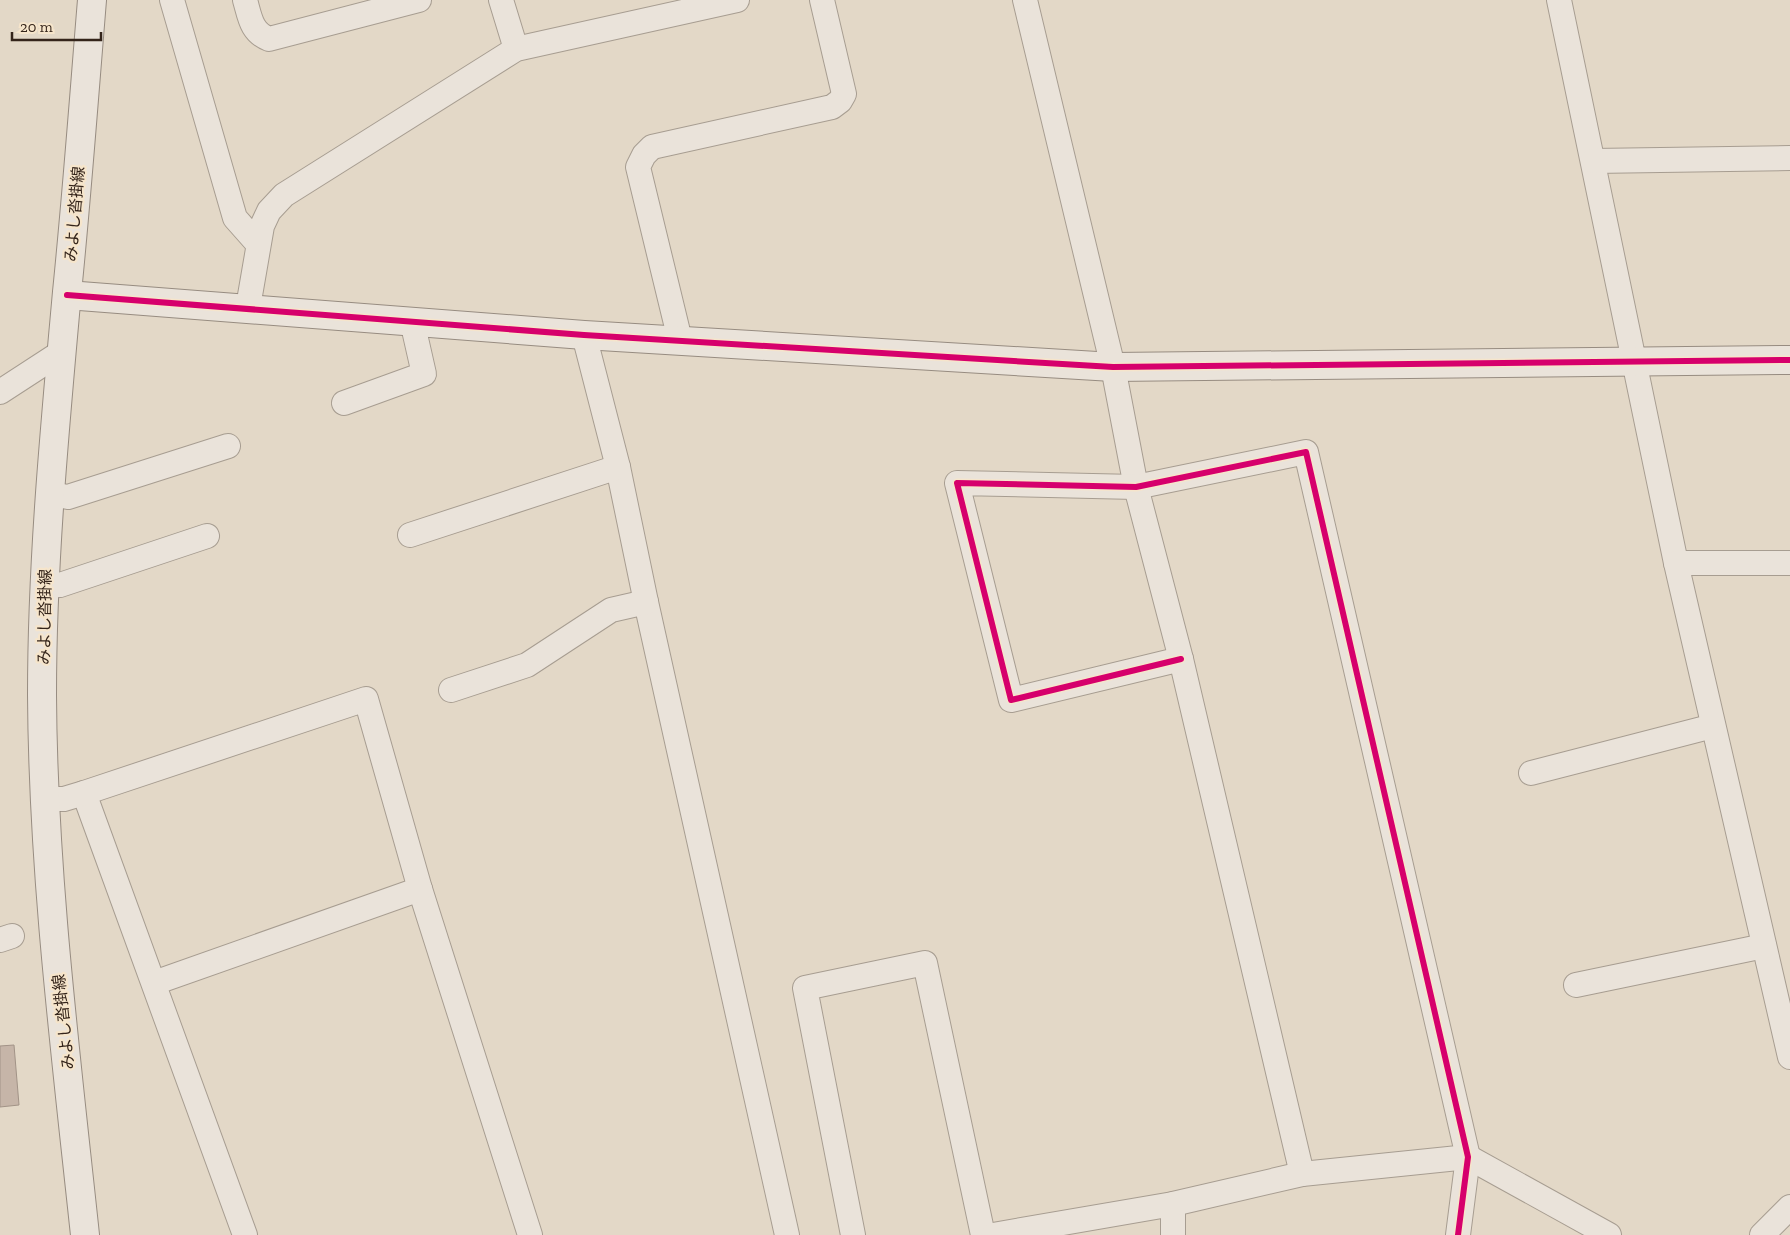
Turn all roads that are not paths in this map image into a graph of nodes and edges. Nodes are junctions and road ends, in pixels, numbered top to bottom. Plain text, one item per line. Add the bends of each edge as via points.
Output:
1 (92, 0) edge
2 (172, 0) edge
3 (245, 0) edge
4 (419, 0) edge
5 (501, 0) edge
6 (737, 0) edge
7 (822, 0) edge
8 (1025, 0) edge
9 (1559, 0) edge
10 (516, 49) junction
11 (1790, 158) edge
12 (1593, 161) junction
13 (258, 244) junction
14 (67, 295) junction
15 (248, 307) junction
16 (412, 321) junction
17 (584, 335) junction
18 (680, 340) junction
19 (60, 353) junction
20 (1790, 360) edge
21 (1632, 361) junction
22 (1113, 367) junction
23 (0, 392) edge
24 (344, 404) dead end
25 (228, 446) dead end
26 (618, 467) junction
27 (1136, 487) junction
28 (51, 494) junction
29 (410, 535) dead end
30 (207, 536) dead end
31 (1676, 563) junction
32 (1790, 563) edge
33 (44, 586) junction
34 (646, 602) junction
35 (1181, 658) junction
36 (451, 690) dead end
37 (1713, 726) junction
38 (1531, 773) dead end
39 (84, 793) junction
40 (44, 799) junction
41 (420, 889) junction
42 (1764, 946) junction
43 (154, 983) junction
44 (1576, 985) dead end
45 (1790, 1057) edge
46 (1468, 1157) junction
47 (1302, 1174) junction
48 (1173, 1204) junction
49 (1790, 1207) edge
50 (1059, 1229) edge
51 (85, 1235) edge
52 (245, 1235) edge
53 (530, 1235) edge
54 (787, 1235) edge
55 (853, 1235) edge
56 (983, 1235) edge
57 (993, 1235) edge
58 (1173, 1235) edge
59 (1458, 1235) edge
60 (1609, 1235) edge
61 (1762, 1235) edge

1 - 14 street, みよし沓掛線
2 - 13 street via 236,218
3 - 4 street via 253,28 269,39
5 - 10 street
6 - 10 street
7 - 18 street via 844,94 840,102 832,107 652,147 638,166
8 - 22 street
9 - 12 street
10 - 13 street via 284,195 269,211
11 - 12 street
12 - 21 street
13 - 15 street
14 - 15 street
14 - 19 street, みよし沓掛線
15 - 16 street
16 - 17 street
16 - 24 street via 424,374
17 - 18 street
17 - 26 street
18 - 22 street
19 - 23 street
19 - 28 street, みよし沓掛線
20 - 21 street
21 - 22 street
21 - 31 street
22 - 27 street
25 - 28 street via 68,497
26 - 29 street
26 - 34 street
27 - 35 street
27 - 35 street via 957,483 1011,700
27 - 46 street via 1306,452
28 - 33 street, みよし沓掛線
30 - 33 street via 60,585
31 - 32 street
31 - 37 street
33 - 40 street, みよし沓掛線
34 - 36 street via 611,610 527,665
34 - 54 street
35 - 47 street
37 - 38 street
37 - 42 street
39 - 40 street
39 - 41 street via 366,699
39 - 43 street
40 - 51 street, みよし沓掛線 via 54,937
41 - 43 street
41 - 53 street
42 - 44 street
42 - 45 street
43 - 52 street
46 - 47 street
46 - 59 street
46 - 60 street
47 - 48 street
48 - 50 street
48 - 58 street
49 - 61 street
50 - 57 street
55 - 56 street via 805,988 925,963

